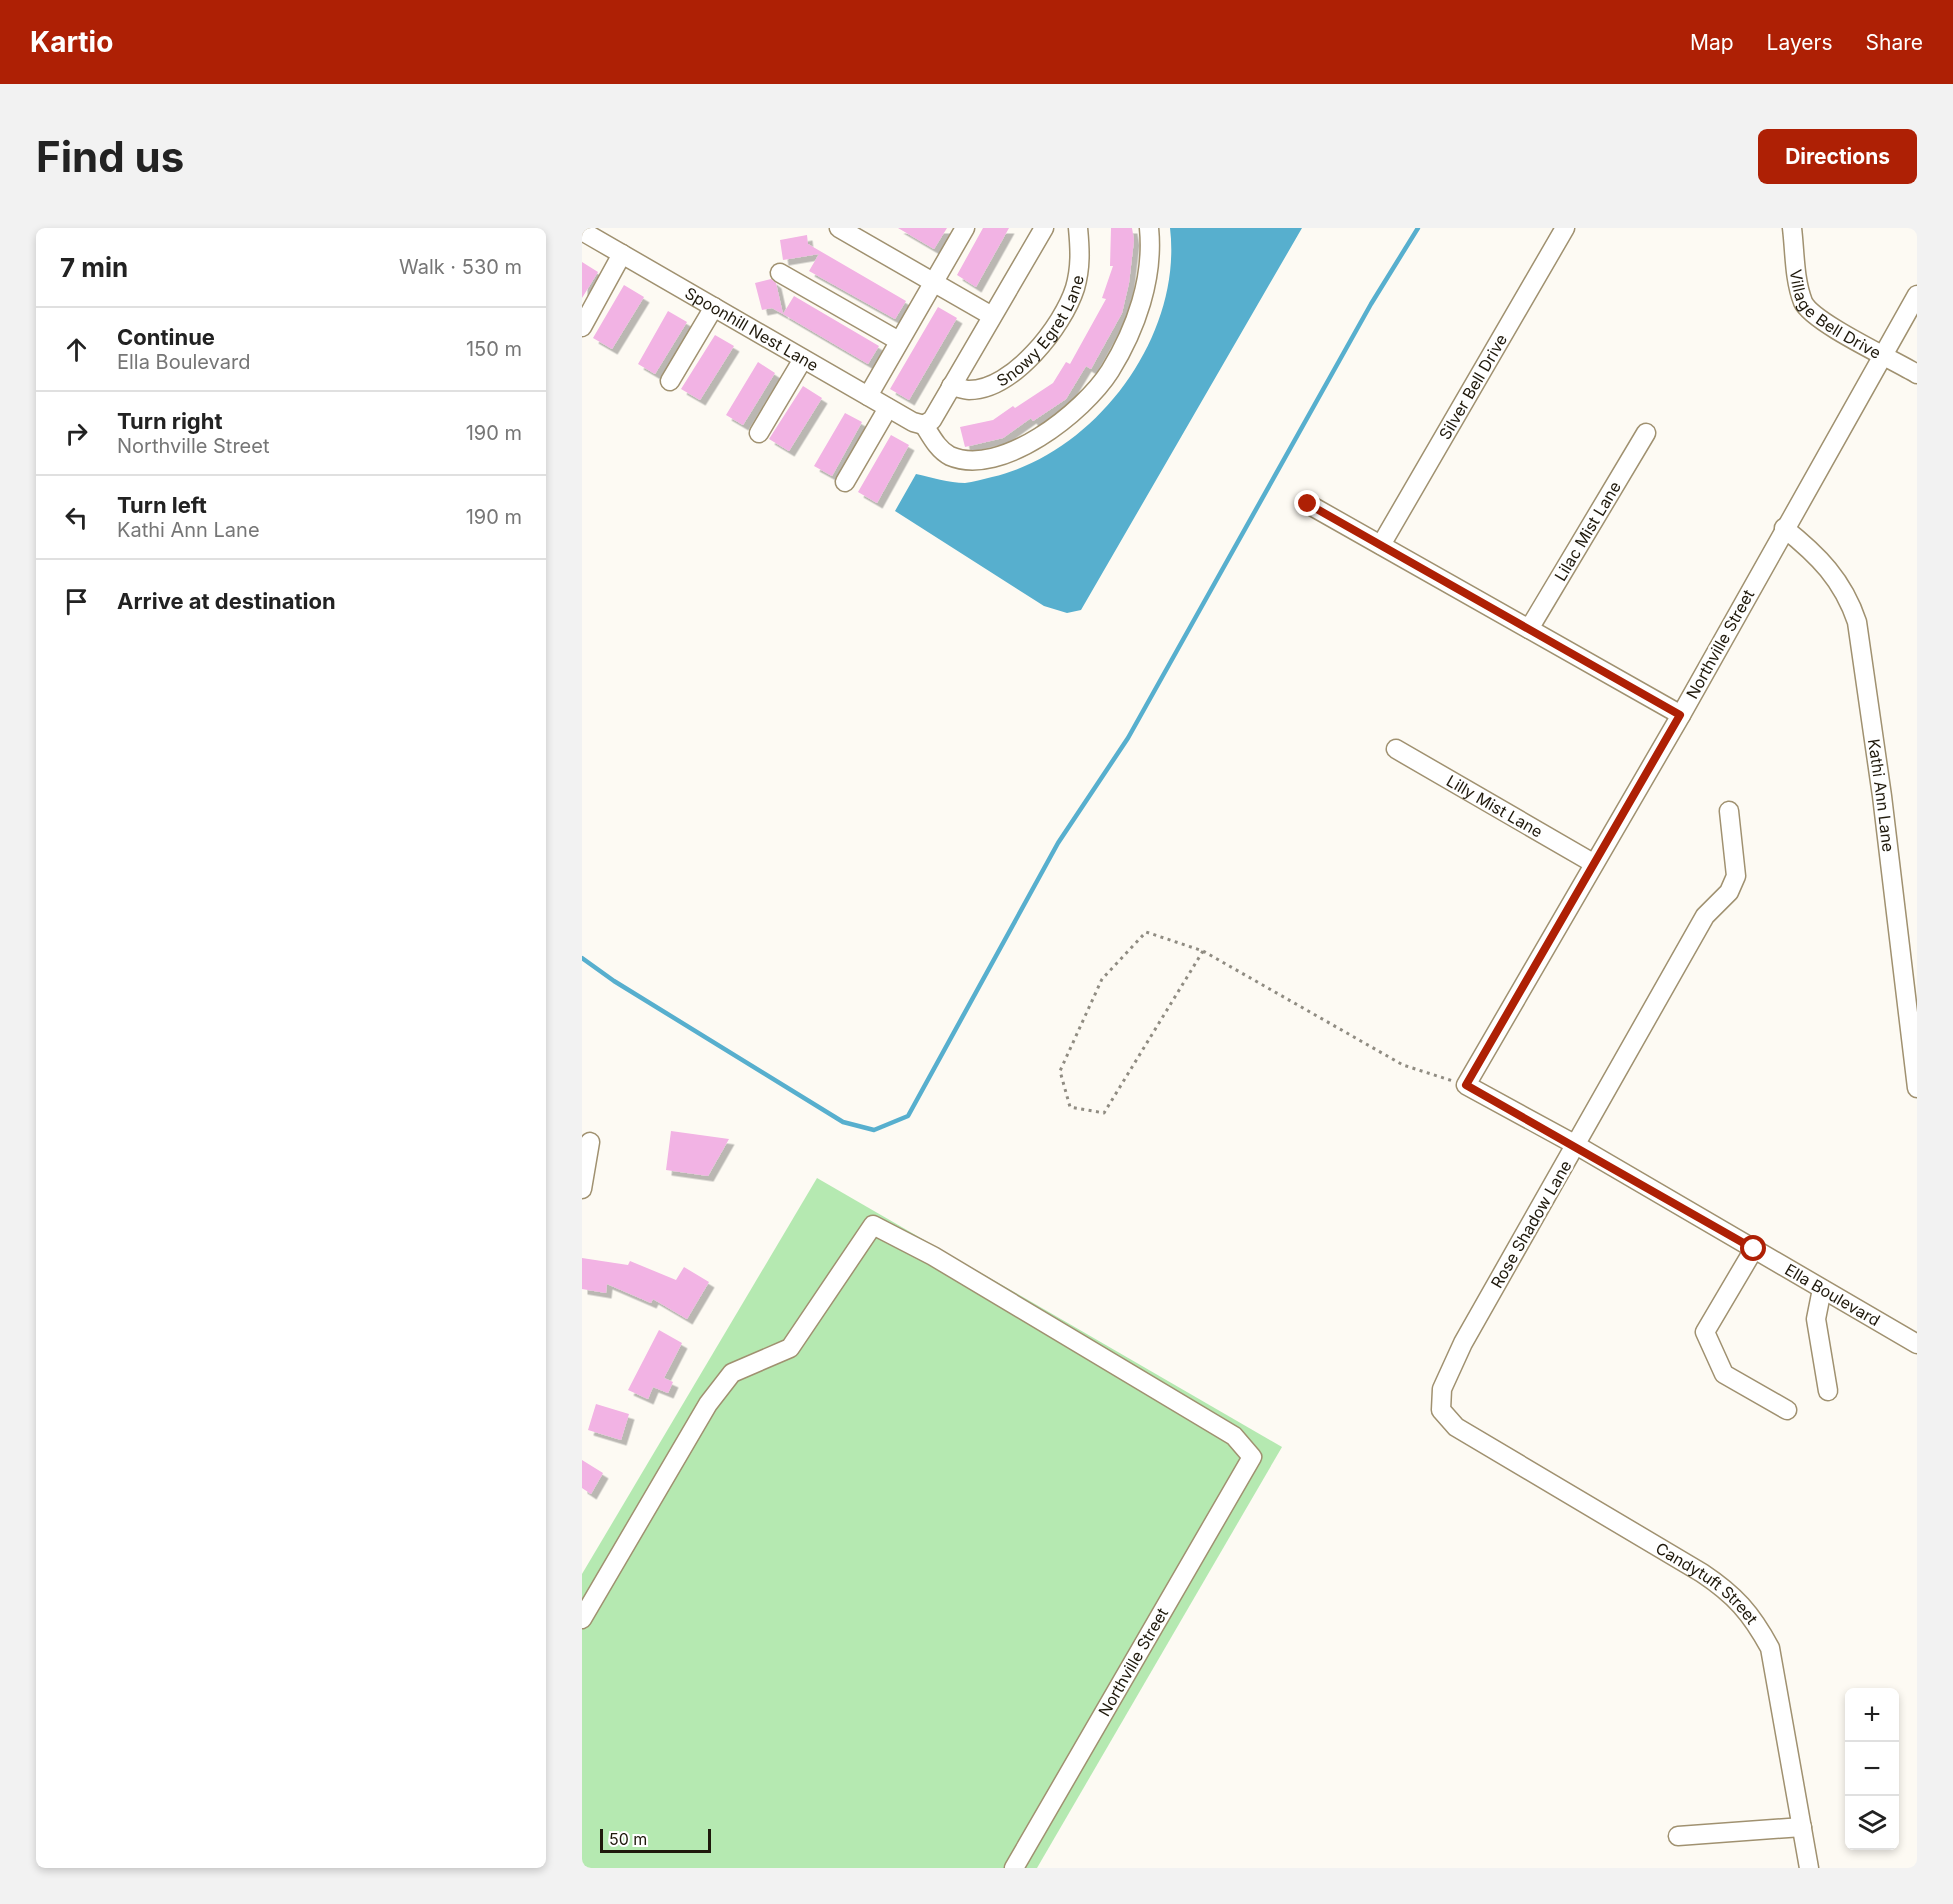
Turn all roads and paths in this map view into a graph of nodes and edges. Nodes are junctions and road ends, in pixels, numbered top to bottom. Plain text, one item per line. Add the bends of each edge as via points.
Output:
1 (839, 228) edge
2 (964, 228) edge
3 (1044, 228) edge
4 (1078, 228) edge
5 (1149, 228) edge
6 (1565, 228) edge
7 (1792, 228) edge
8 (582, 231) edge
9 (622, 254) junction
10 (780, 273) dead end
11 (933, 282) junction
12 (1917, 295) edge
13 (714, 307) junction
14 (992, 316) junction
15 (582, 327) edge
16 (899, 341) junction
17 (1883, 354) junction
18 (803, 359) junction
19 (1917, 374) edge
20 (670, 381) dead end
21 (951, 386) junction
22 (868, 396) junction
23 (888, 408) junction
24 (924, 425) junction
25 (759, 433) dead end
26 (1646, 433) dead end
27 (846, 482) dead end
28 (1308, 504) dead end
29 (1784, 528) junction
30 (1381, 545) junction
31 (1529, 629) junction
32 (1680, 715) junction
33 (1396, 750) dead end
34 (1729, 811) dead end
35 (1593, 863) junction
36 (1203, 951) junction
37 (1466, 1085) junction
38 (1917, 1088) edge
39 (590, 1142) dead end
40 (1576, 1145) junction
41 (582, 1189) edge
42 (1754, 1249) junction
43 (1822, 1289) junction
44 (1917, 1344) edge
45 (1828, 1391) dead end
46 (1441, 1410) joint
47 (1787, 1410) dead end
48 (582, 1619) edge
49 (1802, 1827) junction
50 (1678, 1836) dead end
51 (1014, 1868) edge
52 (1809, 1868) edge

1 - 11 street
2 - 11 street
3 - 14 street, Snowy Egret Lane
4 - 21 street, Snowy Egret Lane via 1081,258 1075,288 1062,319 1043,346 989,386 969,390
5 - 24 street via 1146,284 1132,328 1109,372 1086,400 1044,435 989,459 963,460 948,455
6 - 30 street, Silver Bell Drive
7 - 17 street, Village Bell Drive via 1798,287 1804,305 1825,322
8 - 9 street, Spoonhill Nest Lane
9 - 13 street, Spoonhill Nest Lane
9 - 15 street
10 - 16 street
11 - 14 street
11 - 16 street
12 - 17 street, Northville Street
13 - 18 street, Spoonhill Nest Lane
13 - 20 street
14 - 21 street, Snowy Egret Lane
16 - 22 street
17 - 19 street, Village Bell Drive
17 - 29 street, Northville Street
18 - 22 street, Spoonhill Nest Lane
18 - 25 street
21 - 24 street, Snowy Egret Lane via 932,420
22 - 23 street, Spoonhill Nest Lane
23 - 24 street, Spoonhill Nest Lane
23 - 27 street
26 - 31 street, Lilac Mist Lane
28 - 30 street
29 - 32 street, Northville Street
29 - 38 street, Kathi Ann Lane via 1834,574 1857,622
30 - 31 street
31 - 32 street
32 - 35 street, Northville Street
33 - 35 street, Lilly Mist Lane
34 - 40 street, Rose Shadow Lane via 1736,876 1729,892 1705,916
35 - 37 street, Northville Street
36 - 36 path via 1146,932 1102,979 1060,1071 1070,1107 1104,1113
36 - 37 path via 1403,1065
37 - 40 street, Ella Boulevard
39 - 41 street
40 - 42 street, Ella Boulevard
40 - 46 street, Rose Shadow Lane via 1449,1371 1442,1389
42 - 43 street, Ella Boulevard
42 - 47 street via 1705,1332 1724,1374
43 - 44 street, Ella Boulevard
43 - 45 street via 1816,1319
46 - 49 street, Candytuft Street via 1456,1427 1728,1590 1754,1618 1770,1648
48 - 51 street, Northville Street via 708,1404 732,1372 790,1348 873,1225 933,1256 1234,1436 1252,1456
49 - 50 street
49 - 52 street, Candytuft Street

